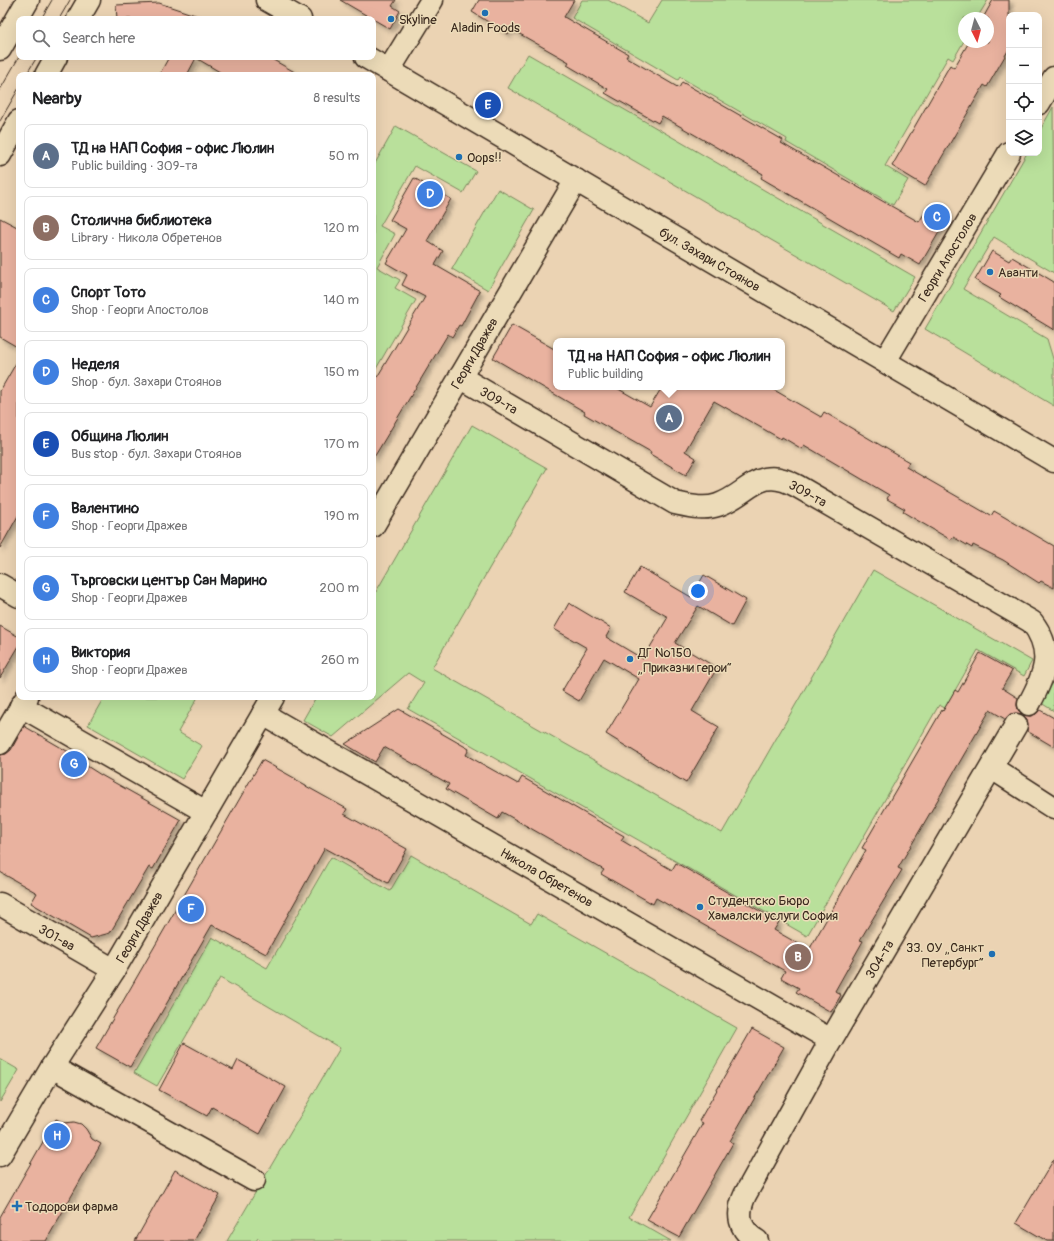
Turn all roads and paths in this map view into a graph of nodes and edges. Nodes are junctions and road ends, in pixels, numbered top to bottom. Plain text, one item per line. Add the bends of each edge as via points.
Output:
1 (28, 0) edge
2 (89, 0) edge
3 (267, 0) edge
4 (432, 0) edge
5 (19, 16) edge
6 (80, 16) edge
7 (295, 16) edge
8 (16, 21) edge
9 (0, 49) edge
10 (54, 60) edge
11 (371, 60) edge
12 (389, 70) junction
13 (48, 72) edge
14 (16, 127) edge
15 (0, 154) edge
16 (1007, 156) edge
17 (576, 180) junction
18 (885, 361) junction
19 (460, 377) junction
20 (1054, 461) edge
21 (376, 521) edge
22 (0, 585) edge
23 (16, 594) edge
24 (24, 702) edge
25 (1029, 704) dead end
26 (268, 705) edge
27 (1016, 725) dead end
28 (0, 743) edge
29 (992, 768) junction
30 (1054, 808) edge
31 (206, 812) junction
32 (0, 904) edge
33 (114, 970) junction
34 (831, 1040) junction
35 (52, 1068) junction
36 (0, 1154) edge
37 (254, 1180) dead end
38 (757, 1241) edge

1 - 5 street
2 - 6 street
3 - 7 street
4 - 12 street
8 - 9 street
10 - 13 street
11 - 12 street, бул. Захари Стоянов
12 - 17 street, бул. Захари Стоянов
14 - 15 street
16 - 18 street, Георги Апостолов
17 - 18 street, бул. Захари Стоянов
17 - 19 street, Георги Дражев
18 - 20 street, бул. Захари Стоянов
19 - 21 street, Георги Дражев
19 - 25 street, 309-та via 675,503 696,508 717,506 764,479 787,480 1042,630 1048,641 1049,666
22 - 23 street
24 - 28 street
24 - 31 street
26 - 31 street, Георги Дражев
26 - 34 street, Никола Обретенов
27 - 29 street, 304-та
29 - 30 street
29 - 34 street, 304-та
31 - 33 street, Георги Дражев
32 - 33 street, 301-ва
33 - 35 street, Георги Дражев
34 - 38 street, 304-та via 744,1195 740,1209 741,1224
35 - 36 street, Георги Дражев
35 - 37 street

